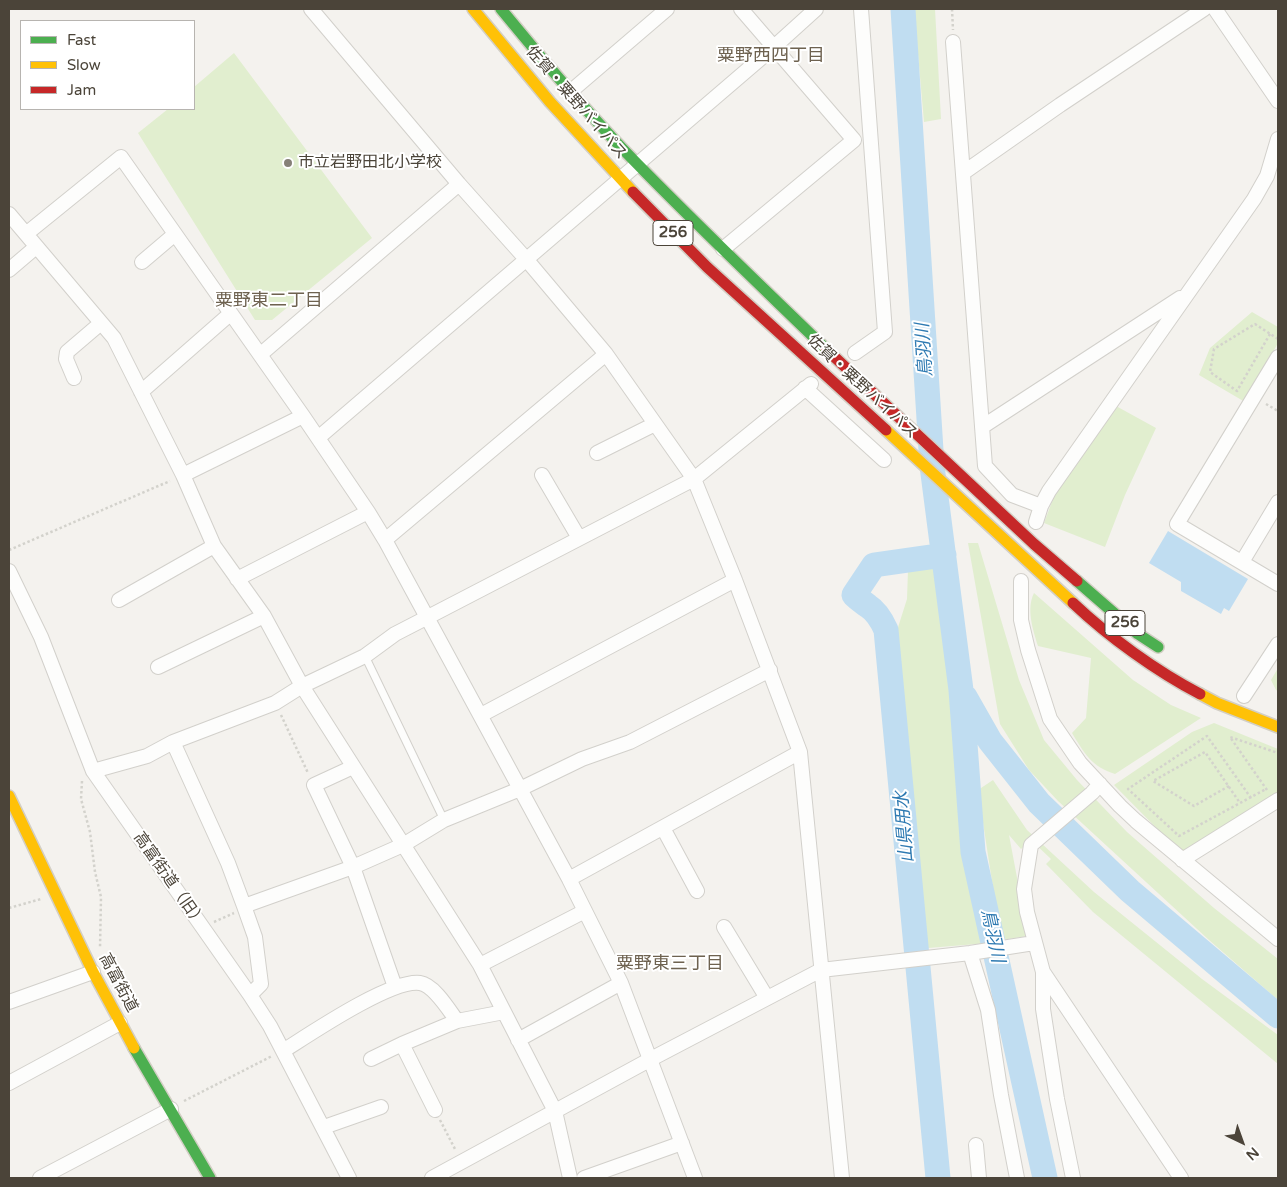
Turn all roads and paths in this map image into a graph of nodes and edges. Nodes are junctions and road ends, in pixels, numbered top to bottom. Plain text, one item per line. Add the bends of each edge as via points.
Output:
1 (474, 9) edge
2 (501, 9) edge
3 (667, 9) edge
4 (741, 9) edge
5 (816, 9) edge
6 (861, 9) edge
7 (952, 9) edge
8 (1204, 9) edge
9 (1215, 9) edge
10 (315, 10) edge
11 (953, 42) joint
12 (774, 47) junction
13 (570, 92) junction
14 (1278, 102) edge
15 (1278, 138) edge
16 (854, 140) junction
17 (872, 148) junction
18 (638, 164) junction
19 (963, 173) junction
20 (620, 179) junction
21 (459, 184) junction
22 (9, 214) edge
23 (26, 234) junction
24 (174, 234) junction
25 (36, 247) junction
26 (723, 250) junction
27 (526, 259) junction
28 (142, 262) dead end
29 (9, 270) edge
30 (1187, 294) junction
31 (230, 314) junction
32 (101, 323) junction
33 (1270, 334) junction
34 (1278, 339) edge
35 (855, 353) dead end
36 (261, 354) junction
37 (606, 354) junction
38 (1278, 357) edge
39 (74, 378) dead end
40 (141, 392) junction
41 (303, 416) junction
42 (655, 424) junction
43 (982, 427) junction
44 (318, 438) junction
45 (597, 453) dead end
46 (884, 460) dead end
47 (542, 475) dead end
48 (183, 476) junction
49 (694, 479) junction
50 (1278, 502) edge
51 (1041, 506) junction
52 (368, 512) junction
53 (1036, 522) dead end
54 (579, 538) junction
55 (385, 540) junction
56 (214, 546) junction
57 (9, 550) edge
58 (1242, 562) junction
59 (9, 571) edge
60 (237, 579) junction
61 (736, 580) junction
62 (1022, 580) dead end
63 (1278, 584) edge
64 (119, 600) dead end
65 (264, 616) junction
66 (428, 617) junction
67 (1278, 644) edge
68 (1168, 654) dead end
69 (365, 656) junction
70 (158, 667) dead end
71 (770, 670) junction
72 (302, 686) junction
73 (1244, 695) dead end
74 (275, 702) junction
75 (481, 715) junction
76 (1278, 727) edge
77 (172, 742) junction
78 (800, 752) junction
79 (1278, 753) edge
80 (353, 767) junction
81 (92, 768) junction
82 (314, 785) junction
83 (1228, 786) junction
84 (520, 789) junction
85 (1096, 789) junction
86 (1266, 789) junction
87 (9, 796) edge
88 (1274, 796) edge
89 (1251, 798) junction
90 (1240, 803) junction
91 (444, 820) junction
92 (663, 828) junction
93 (402, 845) junction
94 (1182, 860) junction
95 (353, 867) junction
96 (569, 879) junction
97 (698, 891) dead end
98 (57, 895) junction
99 (244, 907) junction
100 (9, 908) edge
101 (585, 911) junction
102 (724, 927) dead end
103 (202, 928) junction
104 (1276, 933) edge
105 (1029, 944) junction
106 (100, 950) dead end
107 (975, 952) junction
108 (480, 965) junction
109 (821, 970) junction
110 (93, 972) junction
111 (1044, 972) junction
112 (622, 983) junction
113 (395, 987) junction
114 (250, 995) junction
115 (767, 998) junction
116 (9, 1002) edge
117 (504, 1012) junction
118 (457, 1021) junction
119 (120, 1022) junction
120 (518, 1040) junction
121 (402, 1044) junction
122 (282, 1051) junction
123 (371, 1059) dead end
124 (651, 1059) junction
125 (9, 1083) edge
126 (380, 1107) dead end
127 (171, 1109) junction
128 (435, 1110) joint
129 (555, 1111) junction
130 (324, 1127) junction
131 (682, 1144) junction
132 (976, 1145) dead end
133 (462, 1162) junction
134 (40, 1178) edge
135 (210, 1178) edge
136 (349, 1178) edge
137 (432, 1178) edge
138 (570, 1178) edge
139 (584, 1178) edge
140 (695, 1178) edge
141 (842, 1178) edge
142 (979, 1178) edge
143 (1017, 1178) edge
144 (1073, 1178) edge
145 (1181, 1178) edge

1 - 20 main road, 佐賀・粟野バイパス / 256 via 550,102
2 - 13 main road, 佐賀・粟野バイパス / 256
3 - 13 street
4 - 12 street
5 - 12 street
6 - 17 street
7 - 11 path
8 - 19 street
9 - 14 street
10 - 21 street
11 - 19 street
12 - 16 street
12 - 18 street
13 - 18 main road, 佐賀・粟野バイパス / 256
15 - 30 street via 1267,176
16 - 17 street
16 - 26 street
17 - 35 street via 885,332
18 - 20 street
18 - 26 main road, 佐賀・粟野バイパス / 256
19 - 43 street
20 - 27 street
20 - 76 main road, 佐賀・粟野バイパス / 256 via 707,268 1097,626 1179,683 1217,703
21 - 27 street
21 - 36 street
22 - 23 street
23 - 24 street via 120,157
23 - 25 street
24 - 28 street
24 - 31 street
25 - 29 street
25 - 32 street
26 - 68 main road, 佐賀・粟野バイパス / 256 via 1087,591 1138,634
27 - 37 street
27 - 44 street
30 - 43 street
30 - 51 street
31 - 36 street
31 - 40 street
32 - 39 street via 68,352 66,359
32 - 40 street via 114,338
33 - 33 path via 1255,324 1214,348 1210,372 1237,391
33 - 34 path
36 - 41 street
37 - 42 street
37 - 55 street
38 - 58 street via 1177,524
40 - 48 street
41 - 44 street
41 - 48 street
42 - 45 street
42 - 49 street
43 - 51 street via 985,466 1012,495
44 - 52 street
46 - 49 street via 808,386
47 - 54 street
48 - 56 street
48 - 57 path
49 - 54 street
49 - 61 street
50 - 58 street
51 - 53 street
52 - 55 street
52 - 60 street
54 - 66 street
55 - 66 street
56 - 60 street
56 - 64 street
58 - 63 street
59 - 81 street, 高富街道（旧） via 41,637
60 - 65 street
61 - 71 street
61 - 75 street
62 - 85 street via 1022,620 1028,650 1050,719
65 - 70 street
65 - 72 street
66 - 69 street via 395,634
66 - 75 street
67 - 73 street
69 - 72 street
69 - 91 lane
71 - 78 street
71 - 84 street via 630,742 582,759
72 - 74 street
72 - 80 street
74 - 77 street
74 - 82 path
75 - 84 street
77 - 81 street via 147,756
77 - 99 street via 228,863
78 - 92 street
78 - 109 street
79 - 86 path via 1230,737
80 - 82 street
80 - 93 street
81 - 103 street, 高富街道（旧）
81 - 106 path via 83,772 81,799 101,897
82 - 95 street
83 - 83 path via 1205,752 1153,781 1194,806
83 - 90 path
84 - 91 street
84 - 96 street
85 - 94 street
85 - 105 street via 1031,845 1024,889
86 - 88 path
86 - 89 path
87 - 98 main road, 高富街道
88 - 94 street
89 - 90 path
89 - 90 path via 1207,736 1128,788 1179,836
91 - 93 street
92 - 96 street
92 - 97 street
93 - 95 street
93 - 108 street
94 - 104 street
95 - 99 street
95 - 113 street
96 - 101 street
98 - 100 path
98 - 110 main road, 高富街道
99 - 103 path
99 - 114 street via 255,938 261,984
101 - 108 street
101 - 112 street
102 - 115 street
103 - 114 street, 高富街道（旧）
105 - 107 street
105 - 111 street
107 - 109 street
107 - 143 street
108 - 117 street
109 - 115 street
109 - 141 street
110 - 116 street
110 - 119 main road, 高富街道
111 - 144 street via 1043,1009
111 - 145 street
112 - 120 street
112 - 124 street
113 - 118 street via 420,983 432,989
113 - 122 street via 356,1006
114 - 122 street, 高富街道（旧）
115 - 124 street
117 - 118 street
117 - 120 street
118 - 121 street
119 - 125 street
119 - 127 main road, 高富街道
120 - 129 street
121 - 123 street
121 - 128 street
122 - 127 path
122 - 130 street, 高富街道（旧）
124 - 129 street
124 - 131 street
126 - 130 street
127 - 134 street
127 - 135 main road, 高富街道
128 - 133 path
129 - 133 street
129 - 138 street
130 - 136 street, 高富街道（旧）
131 - 139 street
131 - 140 street
132 - 142 street
133 - 137 street

